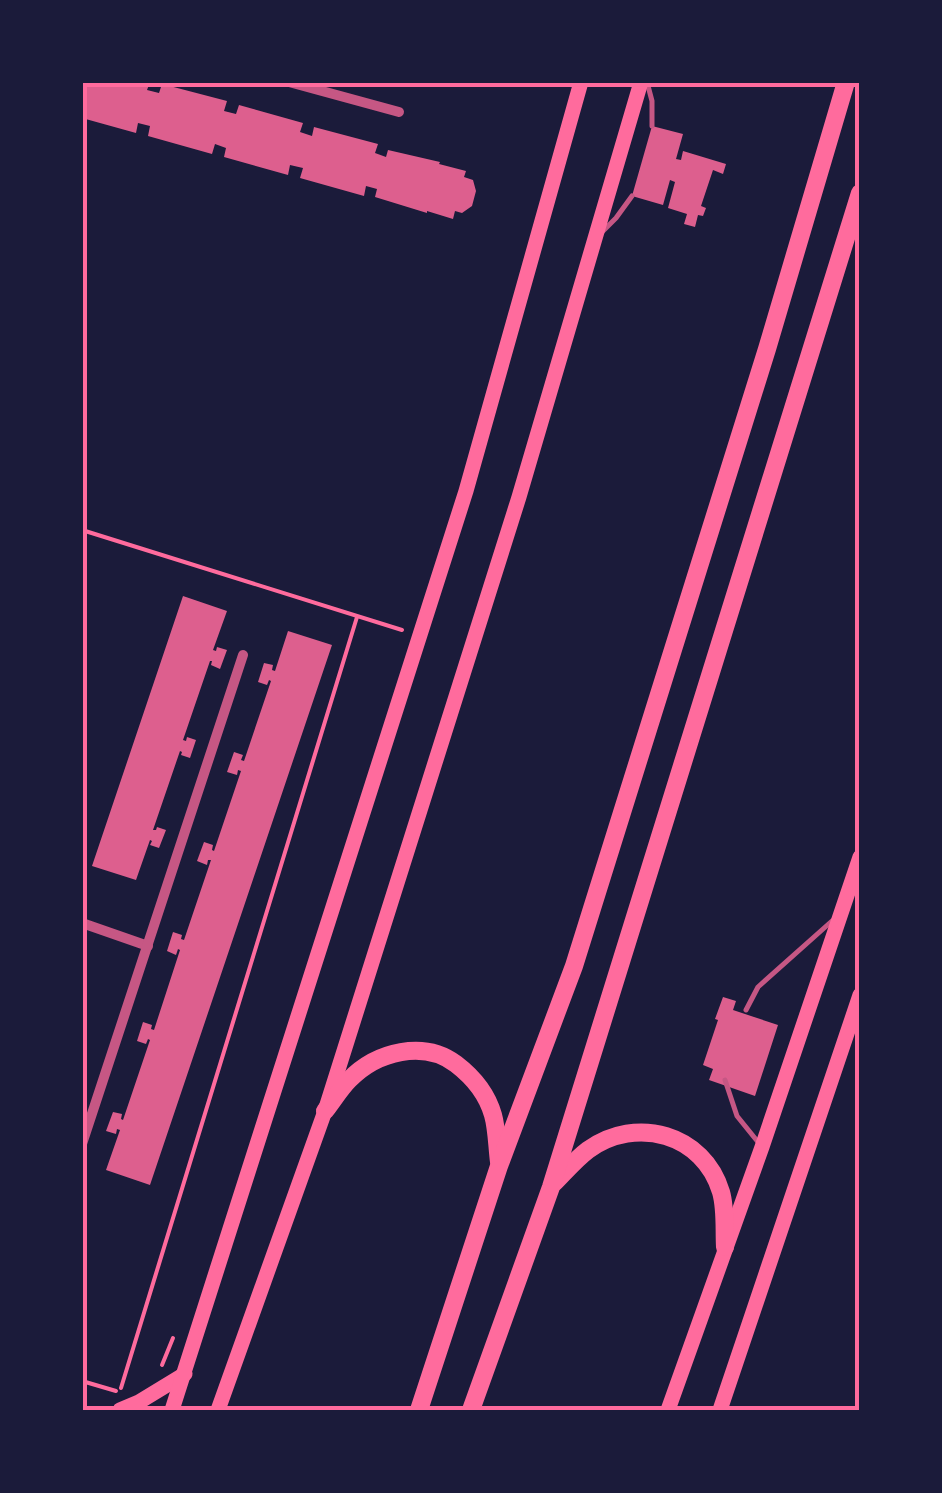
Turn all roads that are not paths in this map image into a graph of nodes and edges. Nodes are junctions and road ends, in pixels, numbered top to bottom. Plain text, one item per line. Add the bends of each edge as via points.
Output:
1 (289, 82) edge
2 (581, 82) edge
3 (644, 82) edge
4 (846, 82) edge
5 (312, 86) edge
6 (399, 112) dead end
7 (652, 126) dead end
8 (860, 193) edge
9 (632, 196) dead end
10 (596, 237) junction
11 (244, 654) dead end
12 (860, 857) edge
13 (842, 913) junction
14 (82, 924) edge
15 (148, 946) junction
16 (860, 995) edge
17 (746, 1010) dead end
18 (725, 1080) dead end
19 (325, 1111) junction
20 (82, 1144) edge
21 (762, 1146) junction
22 (500, 1166) junction
23 (550, 1187) junction
24 (725, 1247) junction
25 (184, 1374) junction
26 (120, 1410) edge
27 (172, 1410) edge
28 (218, 1410) edge
29 (420, 1410) edge
30 (471, 1410) edge
31 (668, 1410) edge
32 (720, 1410) edge

1 - 5 street
2 - 25 main road via 466,490
3 - 7 lane
3 - 10 main road
4 - 22 highway via 574,966
5 - 6 street
8 - 23 highway
9 - 10 lane
10 - 19 main road
11 - 15 street
12 - 13 main road
13 - 17 lane via 758,987
13 - 21 main road
14 - 15 street
15 - 20 street
16 - 32 main road
18 - 21 lane via 736,1116
19 - 22 highway via 349,1080 378,1060 407,1050 438,1053 483,1091
19 - 28 main road
21 - 24 main road
22 - 29 highway
23 - 24 highway via 589,1149 624,1134 670,1137 694,1150 719,1186
23 - 30 highway
24 - 31 main road
25 - 26 main road
25 - 27 main road

